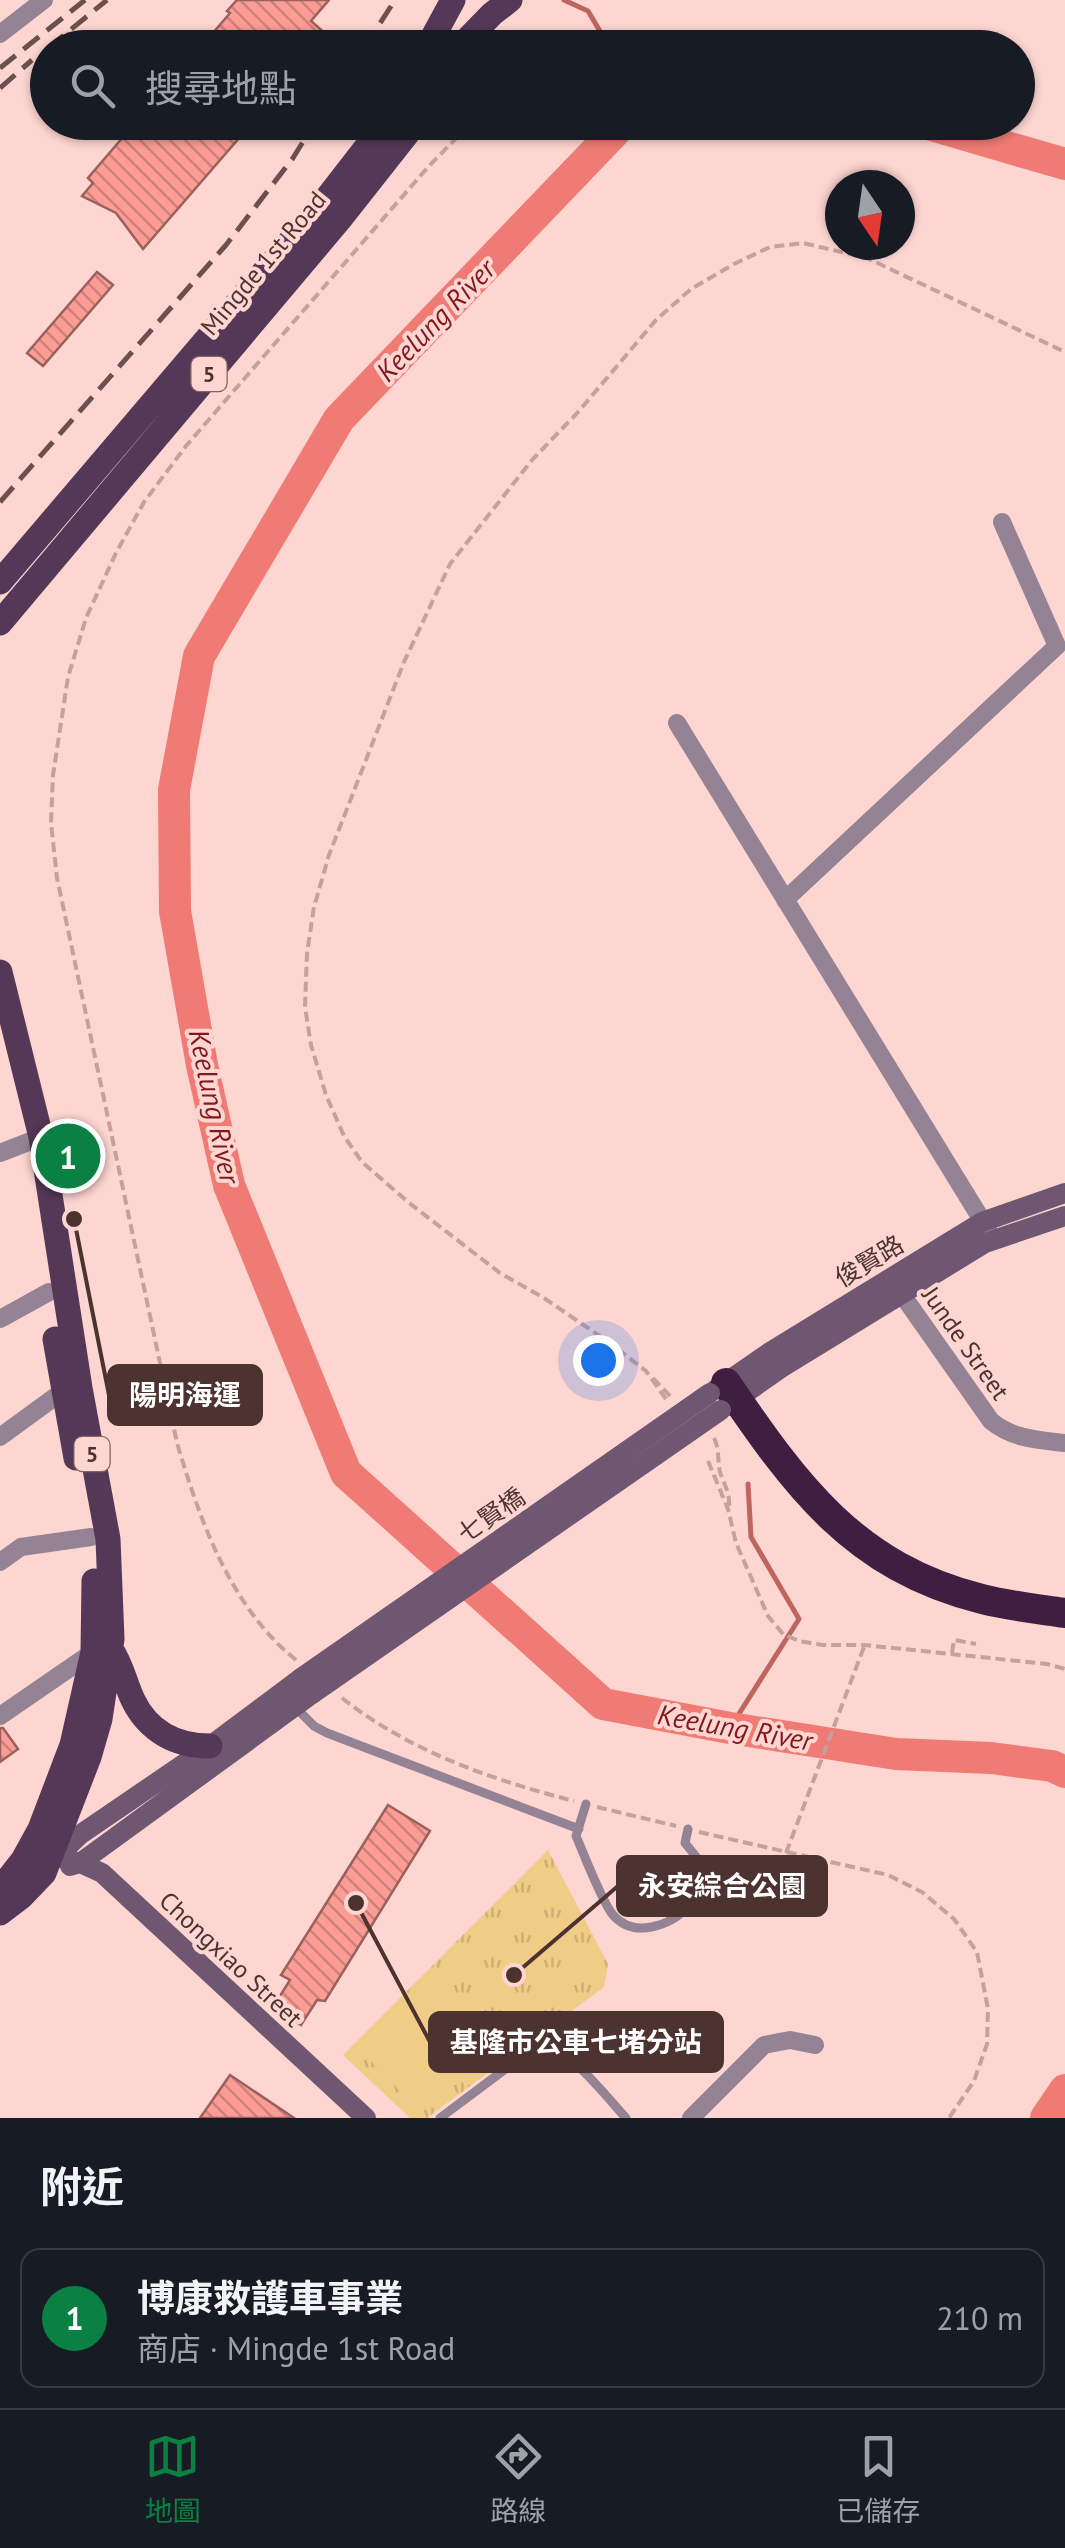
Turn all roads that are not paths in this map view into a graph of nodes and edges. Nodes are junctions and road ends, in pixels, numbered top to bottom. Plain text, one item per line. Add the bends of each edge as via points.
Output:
1 (44, 0) edge
2 (452, 1) edge
3 (501, 7) edge
4 (437, 30) edge
5 (477, 30) edge
6 (0, 34) edge
7 (372, 140) edge
8 (402, 140) edge
9 (1002, 522) dead end
10 (0, 582) edge
11 (0, 623) edge
12 (676, 724) dead end
13 (785, 900) junction
14 (0, 972) edge
15 (0, 1040) edge
16 (34, 1139) junction
17 (0, 1153) edge
18 (1065, 1193) edge
19 (1065, 1216) edge
20 (988, 1231) junction
21 (895, 1285) junction
22 (48, 1292) junction
23 (0, 1319) edge
24 (72, 1390) junction
25 (725, 1404) junction
26 (0, 1437) edge
27 (1065, 1443) edge
28 (90, 1537) junction
29 (0, 1562) edge
30 (1065, 1613) edge
31 (102, 1650) junction
32 (307, 1681) junction
33 (289, 1700) junction
34 (0, 1716) edge
35 (210, 1746) junction
36 (586, 1804) road end
37 (579, 1829) junction
38 (688, 1829) road end
39 (39, 1863) junction
40 (80, 1863) junction
41 (0, 1889) edge
42 (0, 1912) edge
43 (815, 2045) dead end
44 (366, 2118) edge
45 (440, 2118) edge
46 (626, 2118) edge
47 (690, 2118) edge

1 - 6 street
2 - 4 main road
3 - 5 main road
7 - 10 main road, Mingde 1st Road / 5
8 - 11 main road, Mingde 1st Road / 5
9 - 13 street via 1057,646
12 - 13 street
13 - 20 street
14 - 16 main road, 5
15 - 16 main road, 5
16 - 17 street
16 - 22 main road, 5
16 - 24 main road, 5
18 - 20 street, 俊賢路
19 - 20 street, 俊賢路
20 - 21 street, 俊賢路
21 - 25 street, 俊賢路 via 770,1352
21 - 27 street, Junde Street via 991,1421 1018,1437
22 - 23 street
22 - 24 main road, 5
24 - 26 street
24 - 28 main road, 5
24 - 31 main road, 5 via 108,1539
25 - 30 highway via 835,1522 905,1571 984,1600
25 - 32 street, 七賢橋, bridge
25 - 32 street, 七賢橋, bridge via 676,1408
28 - 29 street via 21,1548
28 - 31 main road, 5
31 - 34 street
31 - 35 main road via 123,1669 149,1724 180,1744
31 - 39 main road, 5 via 100,1720
32 - 33 street
33 - 35 street
33 - 37 lane via 328,1733
33 - 40 street
35 - 39 street
36 - 37 lane
37 - 38 lane via 576,1836 612,1914 647,1929 688,1906 702,1886 698,1859 685,1844
39 - 40 street
39 - 41 main road, 5
39 - 42 main road, 5 via 21,1897
40 - 44 street, Chongxiao Street via 102,1873
43 - 47 street via 790,2040 764,2046
45 - 46 lane via 544,2046 572,2061

